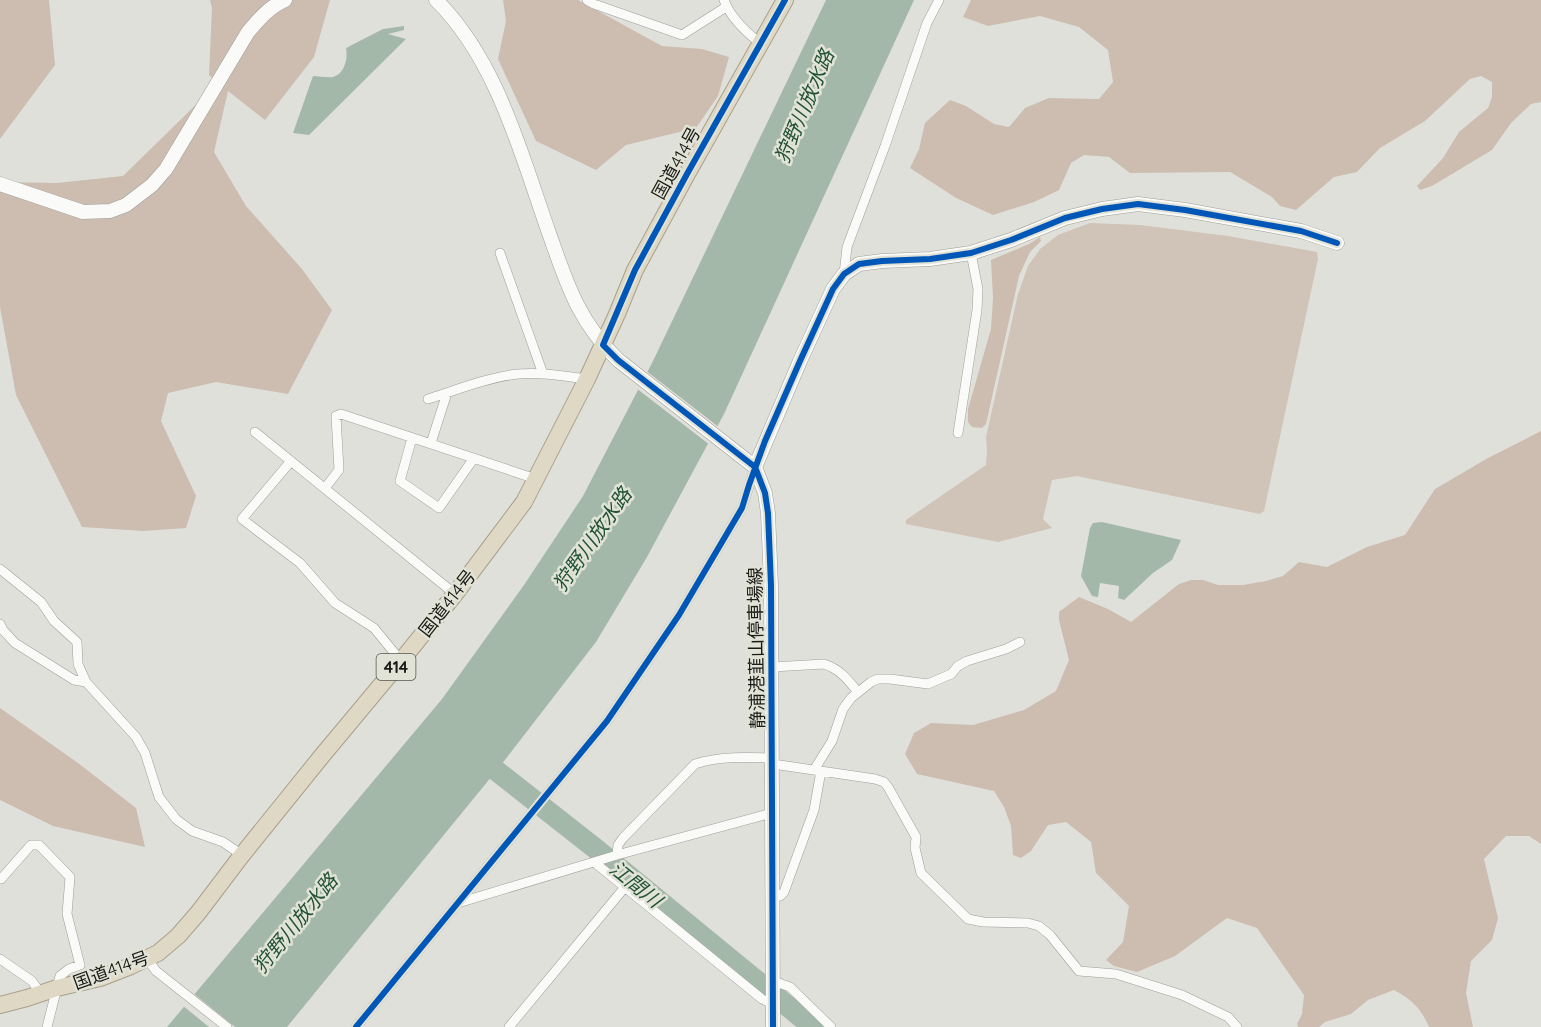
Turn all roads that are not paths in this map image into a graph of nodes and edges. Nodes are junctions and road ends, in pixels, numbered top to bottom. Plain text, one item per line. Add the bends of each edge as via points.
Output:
1 (285, 0) edge
2 (436, 0) edge
3 (587, 0) edge
4 (785, 0) edge
5 (939, 0) edge
6 (725, 4) edge
7 (760, 43) junction
8 (0, 183) edge
9 (1337, 243) dead end
10 (500, 253) dead end
11 (971, 254) junction
12 (844, 274) junction
13 (603, 345) junction
14 (543, 374) junction
15 (587, 379) junction
16 (447, 393) junction
17 (428, 399) dead end
18 (255, 432) dead end
19 (958, 433) dead end
20 (412, 438) junction
21 (431, 443) junction
22 (474, 458) junction
23 (291, 461) junction
24 (755, 467) junction
25 (536, 479) junction
26 (325, 488) junction
27 (0, 569) edge
28 (455, 594) junction
29 (0, 624) edge
30 (1020, 642) dead end
31 (401, 661) junction
32 (772, 667) junction
33 (86, 682) junction
34 (858, 692) junction
35 (773, 761) junction
36 (818, 771) junction
37 (772, 813) junction
38 (242, 855) junction
39 (617, 855) junction
40 (596, 862) junction
41 (1, 879) edge
42 (625, 887) junction
43 (773, 897) junction
44 (458, 903) junction
45 (0, 959) edge
46 (147, 959) junction
47 (773, 984) junction
48 (49, 991) junction
49 (773, 1004) junction
50 (0, 1005) edge
51 (770, 1025) edge
52 (47, 1027) edge
53 (227, 1027) edge
54 (356, 1027) edge
55 (509, 1027) edge
56 (831, 1027) edge
57 (1237, 1027) edge

1 - 8 street via 265,12 248,32 165,169 126,205 110,211 83,212
2 - 13 street, 静浦港韮山停車場線 via 476,51 502,100 568,288
3 - 6 street via 682,35
4 - 7 highway, 国道414号 / 414
5 - 12 street via 927,23 846,247
6 - 7 street
7 - 13 highway, 国道414号 / 414 via 635,270
9 - 11 street via 1301,231 1138,204 1065,218
10 - 14 street
11 - 12 street via 859,264
11 - 19 street via 978,289 977,310
12 - 24 street via 804,351
13 - 15 highway, 国道414号 / 414
13 - 24 street, 静浦港韮山停車場線
14 - 15 street
14 - 16 street via 517,374
15 - 25 highway, 国道414号 / 414
16 - 17 street
16 - 21 street
18 - 23 street
20 - 21 street
20 - 22 street via 400,481 439,508
20 - 26 street via 341,414 336,416 339,470
21 - 22 street
22 - 25 street
23 - 26 street
23 - 31 street via 242,519 300,563 335,603 374,628
24 - 32 street, 静浦港韮山停車場線 via 768,513
24 - 44 street via 742,508 679,615 607,722
25 - 28 highway, 国道414号 / 414 via 524,502
26 - 28 street
27 - 33 street via 41,602 54,621 77,642 78,664
28 - 31 highway, 国道414号 / 414
29 - 33 street via 15,643 74,680
30 - 34 street via 967,661 951,674 928,684 878,679
31 - 38 highway, 国道414号 / 414
32 - 34 street via 831,666
32 - 35 street, 静浦港韮山停車場線
33 - 38 street via 136,737 146,753 159,797 176,819
34 - 36 street via 843,709
35 - 36 street
35 - 37 street, 静浦港韮山停車場線
35 - 39 street via 737,757 695,764 623,838
36 - 43 street via 814,810 784,892
36 - 57 street via 884,782 916,837 921,873 968,919 1039,926 1079,971 1116,974 1182,995 1227,1017
37 - 39 street
37 - 43 street, 静浦港韮山停車場線
38 - 46 highway, 国道414号 / 414 via 185,928
39 - 40 street
40 - 42 street
40 - 44 street
41 - 48 street via 31,845 39,844 70,877 68,914 80,965 60,976
42 - 49 street
42 - 55 street
43 - 47 street, 静浦港韮山停車場線
44 - 54 street
45 - 48 street
46 - 48 highway, 国道414号 / 414 via 100,978
46 - 53 street via 156,971
47 - 49 street, 静浦港韮山停車場線
47 - 56 street via 790,987
48 - 50 highway, 国道414号 / 414
48 - 52 street
49 - 51 street, 静浦港韮山停車場線

